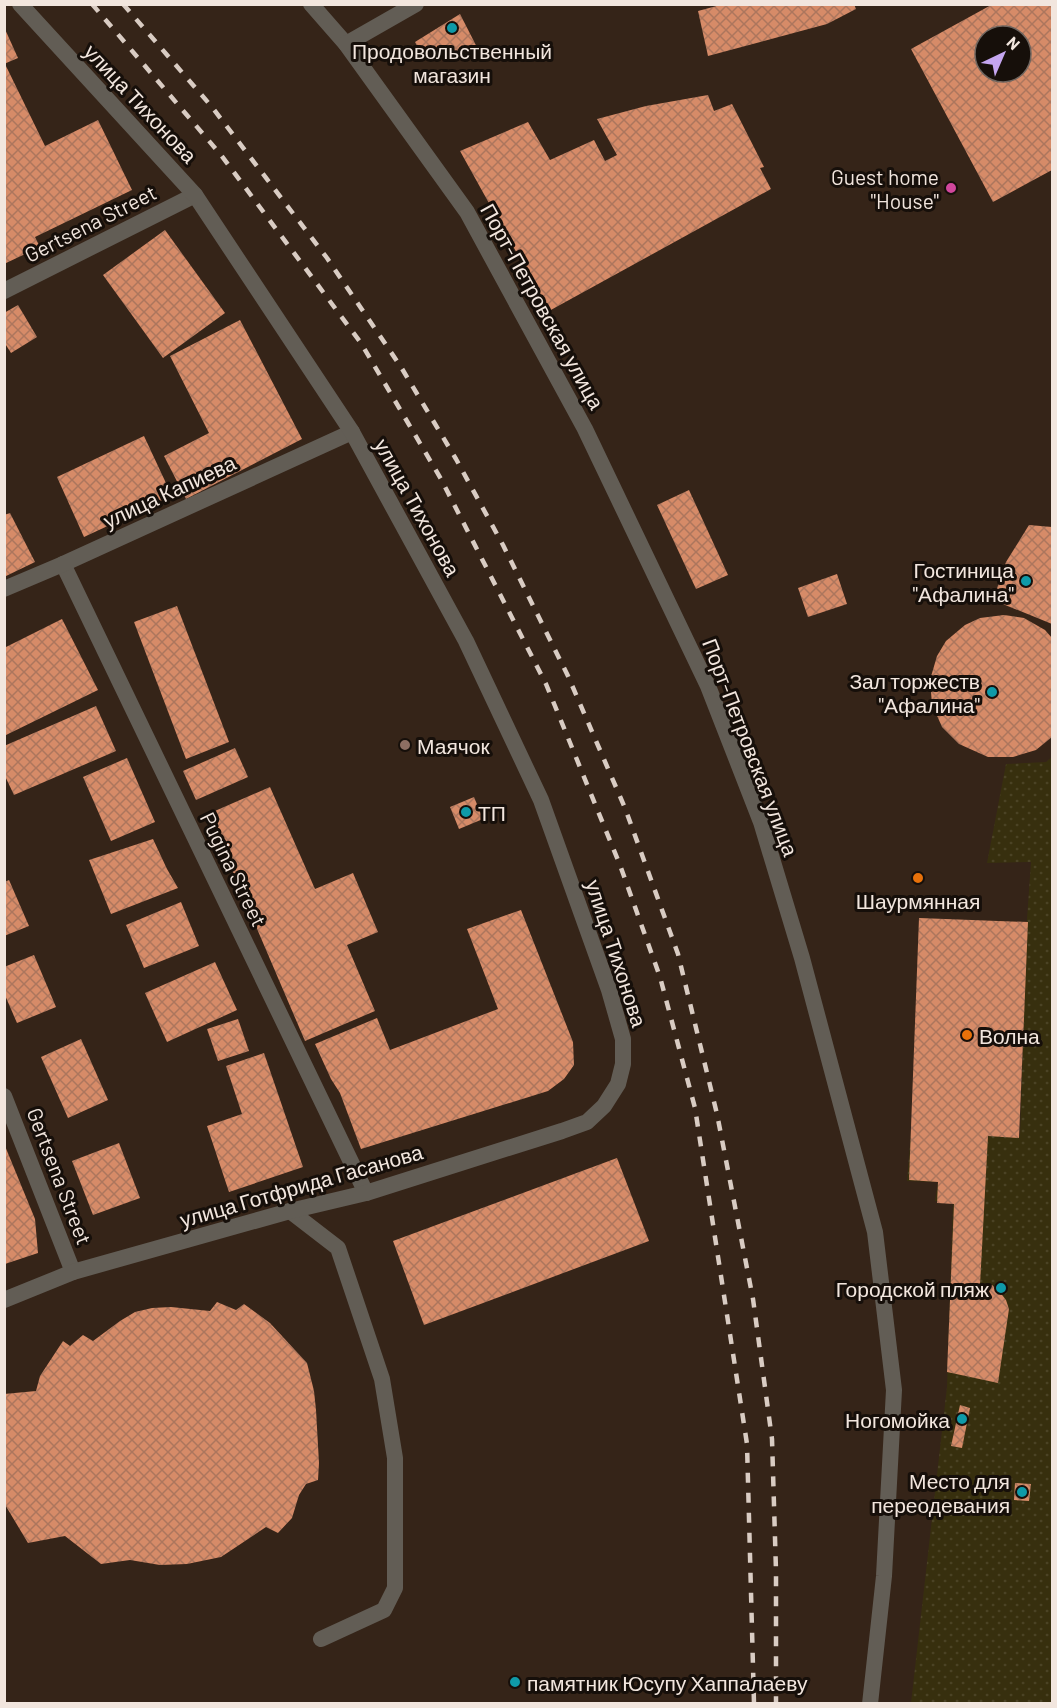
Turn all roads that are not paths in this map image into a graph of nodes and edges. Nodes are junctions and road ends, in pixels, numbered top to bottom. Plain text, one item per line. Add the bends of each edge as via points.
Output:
1 (20, 4) edge
2 (311, 4) edge
3 (416, 4) edge
4 (346, 44) junction
5 (195, 195) junction
6 (4, 291) edge
7 (352, 432) junction
8 (63, 564) junction
9 (4, 589) edge
10 (4, 1096) edge
11 (604, 1106) joint
12 (366, 1193) junction
13 (290, 1211) junction
14 (73, 1272) junction
15 (4, 1300) edge
16 (321, 1639) dead end
17 (870, 1704) edge

1 - 5 street, улица Тихонова
2 - 4 street, Порт-Петровская улица
3 - 4 street
4 - 17 street, Порт-Петровская улица via 467,212 585,429 708,686 761,822 805,969 875,1232 894,1390 884,1576
5 - 6 street, Gertsena Street
5 - 7 street, улица Тихонова
7 - 8 street, улица Капиева
7 - 11 street, улица Тихонова via 466,641 541,800 623,1039 618,1084
8 - 9 street, улица Капиева
8 - 12 street, Pugina Street
10 - 14 street, Gertsena Street
11 - 12 street, улица Готфрида Гасанова via 587,1122
12 - 13 street, улица Готфрида Гасанова
13 - 14 street, улица Готфрида Гасанова
13 - 16 street via 338,1248 382,1379 394,1458 395,1588 384,1610
14 - 15 street, улица Готфрида Гасанова

